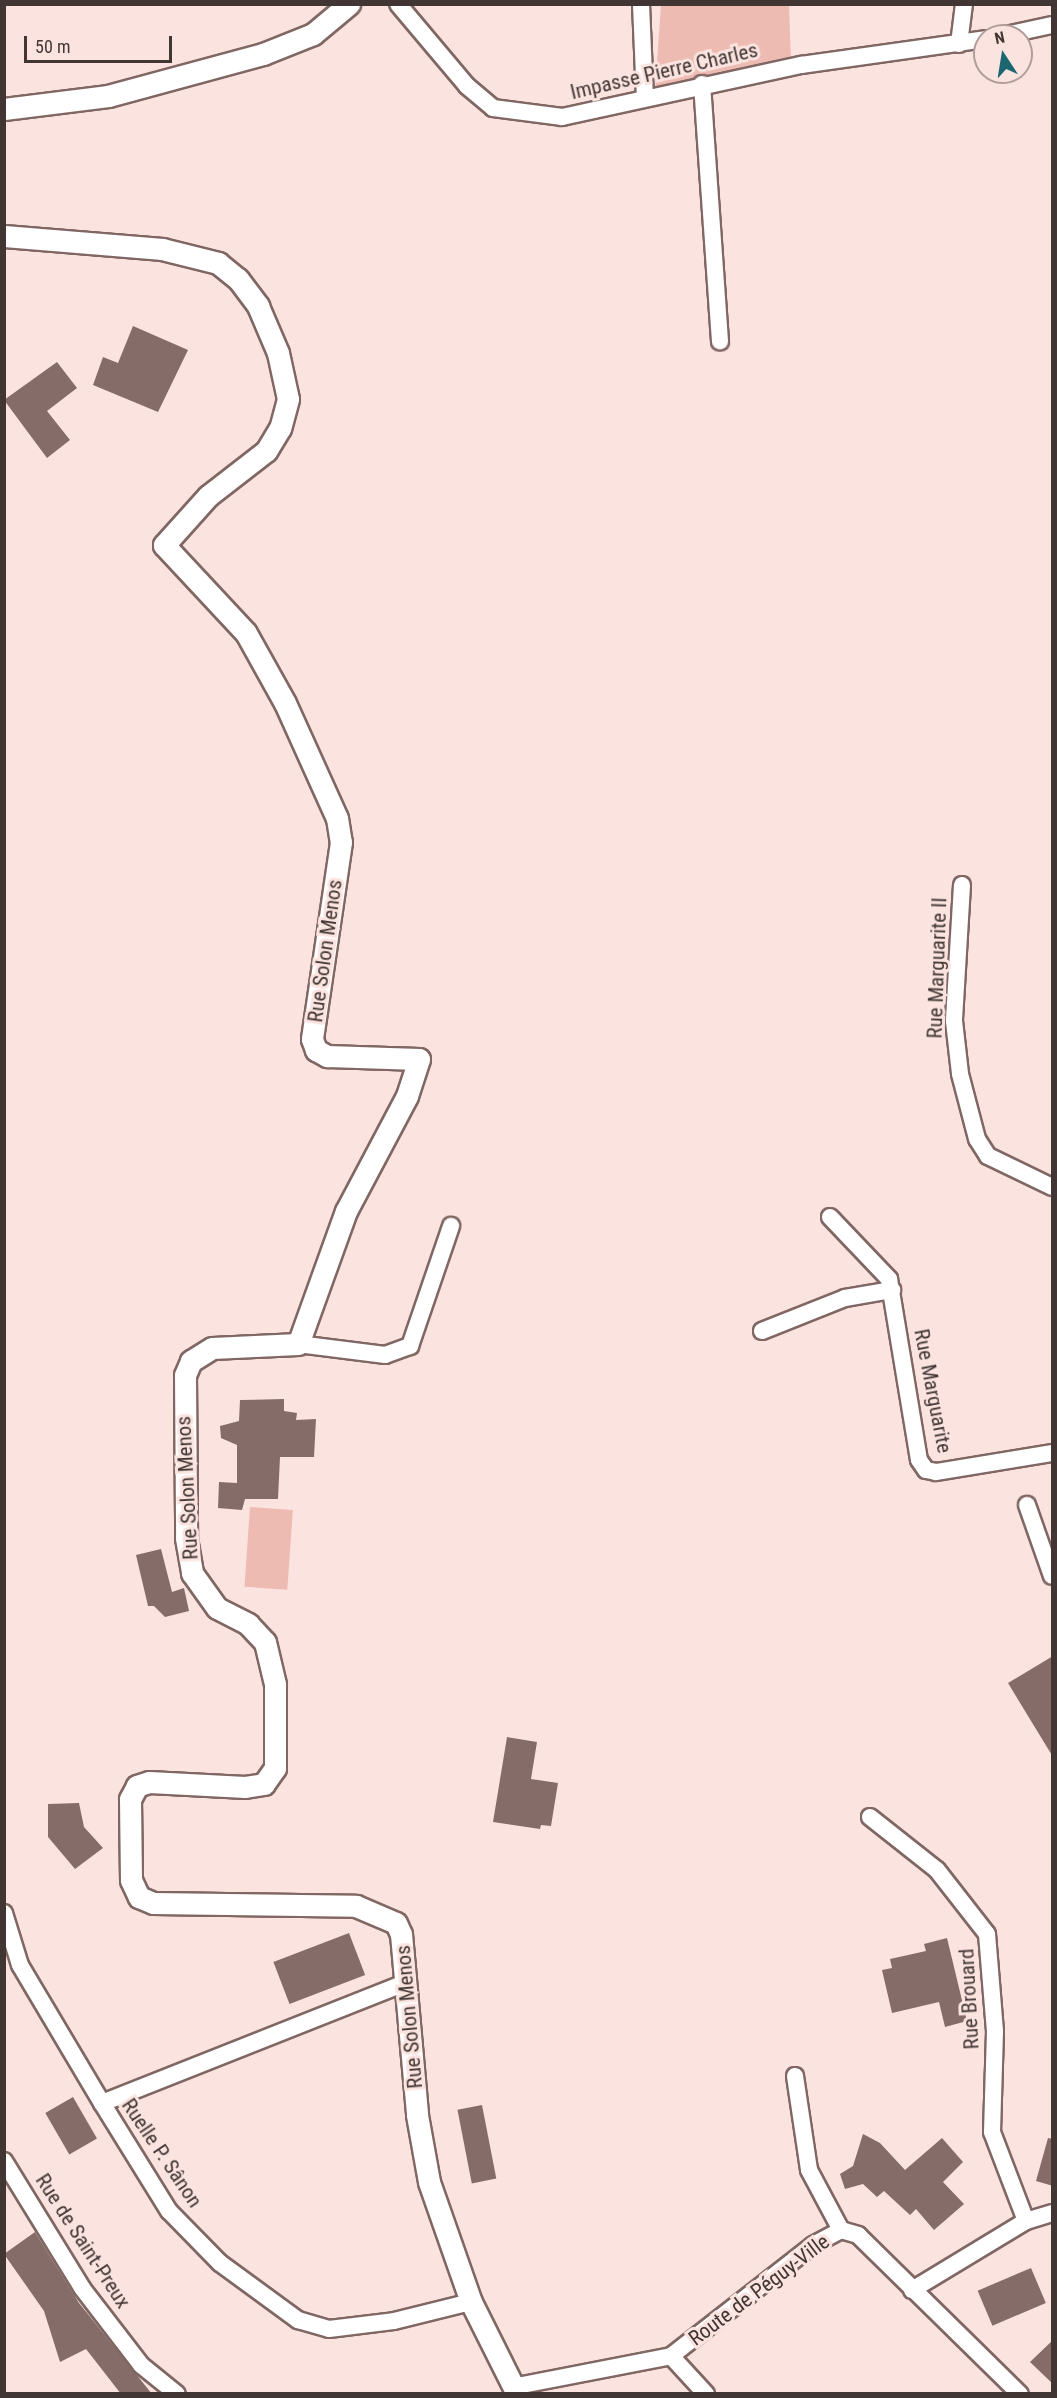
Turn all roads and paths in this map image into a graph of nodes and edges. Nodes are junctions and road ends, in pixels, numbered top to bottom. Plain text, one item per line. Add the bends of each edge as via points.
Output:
1 (349, 4) edge
2 (398, 4) edge
3 (641, 4) edge
4 (964, 4) edge
5 (1053, 26) edge
6 (1033, 30) edge
7 (973, 41) edge
8 (959, 44) junction
9 (702, 84) junction
10 (645, 98) junction
11 (4, 109) edge
12 (4, 237) edge
13 (720, 341) dead end
14 (962, 885) dead end
15 (1053, 1187) edge
16 (830, 1217) dead end
17 (451, 1226) dead end
18 (892, 1290) junction
19 (762, 1331) dead end
20 (298, 1344) junction
21 (1053, 1452) edge
22 (1028, 1506) dead end
23 (1053, 1576) edge
24 (870, 1817) dead end
25 (4, 1913) edge
26 (407, 1982) junction
27 (795, 2076) dead end
28 (102, 2103) junction
29 (4, 2161) edge
30 (1053, 2213) edge
31 (1026, 2221) junction
32 (841, 2230) junction
33 (912, 2290) junction
34 (471, 2302) junction
35 (671, 2356) junction
36 (517, 2390) edge
37 (177, 2394) edge
38 (706, 2394) edge
39 (1020, 2394) edge

1 - 11 street via 313,34 263,54 108,96
2 - 10 street, Impasse Pierre Charles via 467,86 493,108 562,117
3 - 10 street
4 - 8 street
5 - 6 street
7 - 8 street, Impasse Pierre Charles
8 - 9 street, Impasse Pierre Charles
9 - 10 street, Impasse Pierre Charles
9 - 13 street
12 - 20 street, Rue Solon Menos via 162,249 218,263 238,279 258,306 278,353 288,399 280,428 266,451 208,496 164,545 246,633 285,703 338,818 341,842 312,1039 316,1050 327,1056 419,1059 407,1096 346,1210
14 - 15 street, Rue Marguarite II via 954,1021 960,1074 977,1139 988,1156
16 - 18 street, Rue Marguarite via 883,1268
17 - 20 street via 410,1346 385,1355
18 - 19 street via 845,1298
18 - 21 street, Rue Marguarite via 920,1460 926,1470
20 - 26 street, Rue Solon Menos via 202,1351 191,1360 183,1395 186,1538 192,1574 217,1608 248,1624 265,1642 275,1684 275,1768 264,1784 245,1787 149,1782 137,1786 130,1799 131,1880 139,1898 153,1903 356,1906 380,1913 396,1923 401,1934
22 - 23 street
24 - 31 street, Rue Brouard via 937,1870 987,1934 995,2031 992,2132
25 - 28 street, Ruelle P. Sânon via 20,1965
26 - 28 street
26 - 34 street, Rue Solon Menos via 417,2115 429,2182
27 - 32 street via 809,2170
28 - 34 street, Ruelle P. Sânon via 169,2211 220,2263 298,2320 329,2329 351,2329
29 - 37 street, Rue de Saint-Preux via 82,2288 141,2365
30 - 31 street
31 - 33 street
32 - 33 street, Route de Péguy-Ville via 858,2235
32 - 35 street, Route de Péguy-Ville via 813,2245
33 - 39 street, Route de Péguy-Ville
34 - 36 street, Rue Solon Menos
35 - 36 street, Route de Péguy-Ville
35 - 38 street

